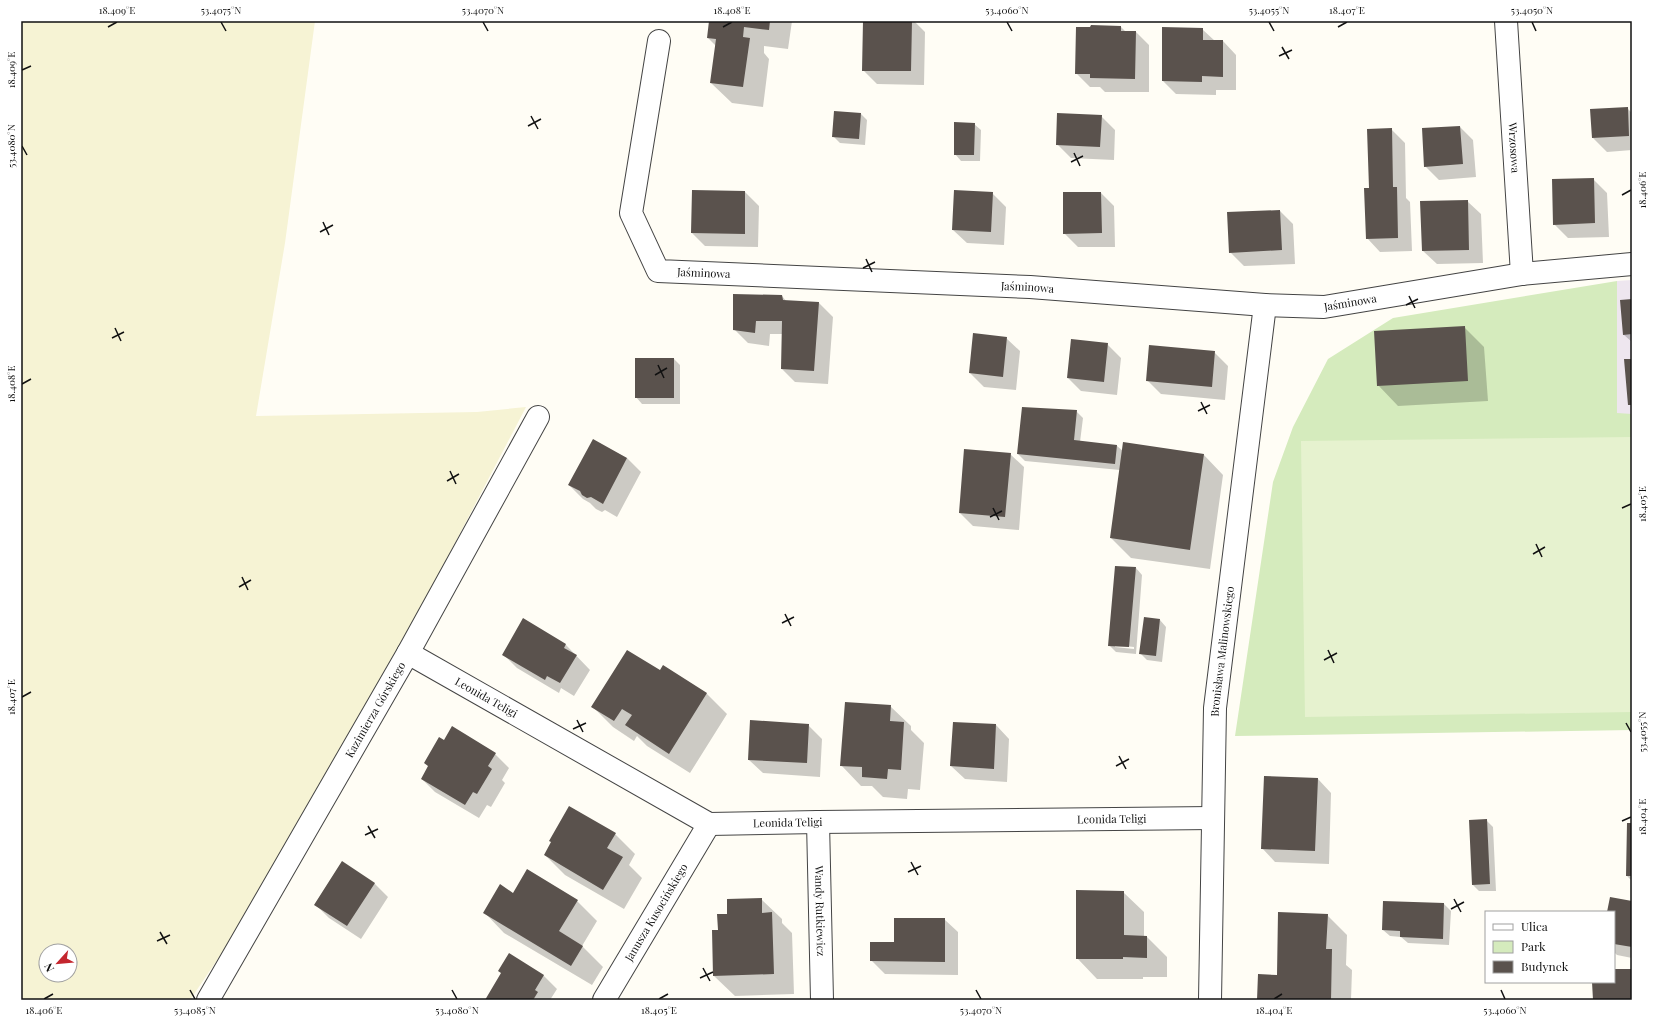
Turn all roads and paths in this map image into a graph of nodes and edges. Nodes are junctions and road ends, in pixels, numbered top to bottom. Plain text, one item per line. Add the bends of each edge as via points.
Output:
1 (1506, 21) edge
2 (659, 41) dead end
3 (1632, 264) edge
4 (1522, 274) junction
5 (1265, 305) junction
6 (538, 417) dead end
7 (408, 653) junction
8 (1213, 818) junction
9 (818, 822) junction
10 (710, 824) junction
11 (208, 1000) edge
12 (604, 1000) edge
13 (822, 1000) edge
14 (1210, 1000) edge

1 - 4 street, Wrzosowa
2 - 5 street, Jaśminowa via 631,213 658,271 1030,288
3 - 4 street, Jaśminowa
4 - 5 street, Jaśminowa via 1324,307
5 - 8 street, Bronisława Malinowskiego via 1215,708
6 - 7 street, Kazimierza Górskiego
7 - 10 street, Leonida Teligi
7 - 11 street, Kazimierza Górskiego
8 - 9 street, Leonida Teligi
8 - 14 street, Bronisława Malinowskiego
9 - 10 street, Leonida Teligi
9 - 13 street, Wandy Rutkiewicz
10 - 12 street, Janusza Kusocińskiego

